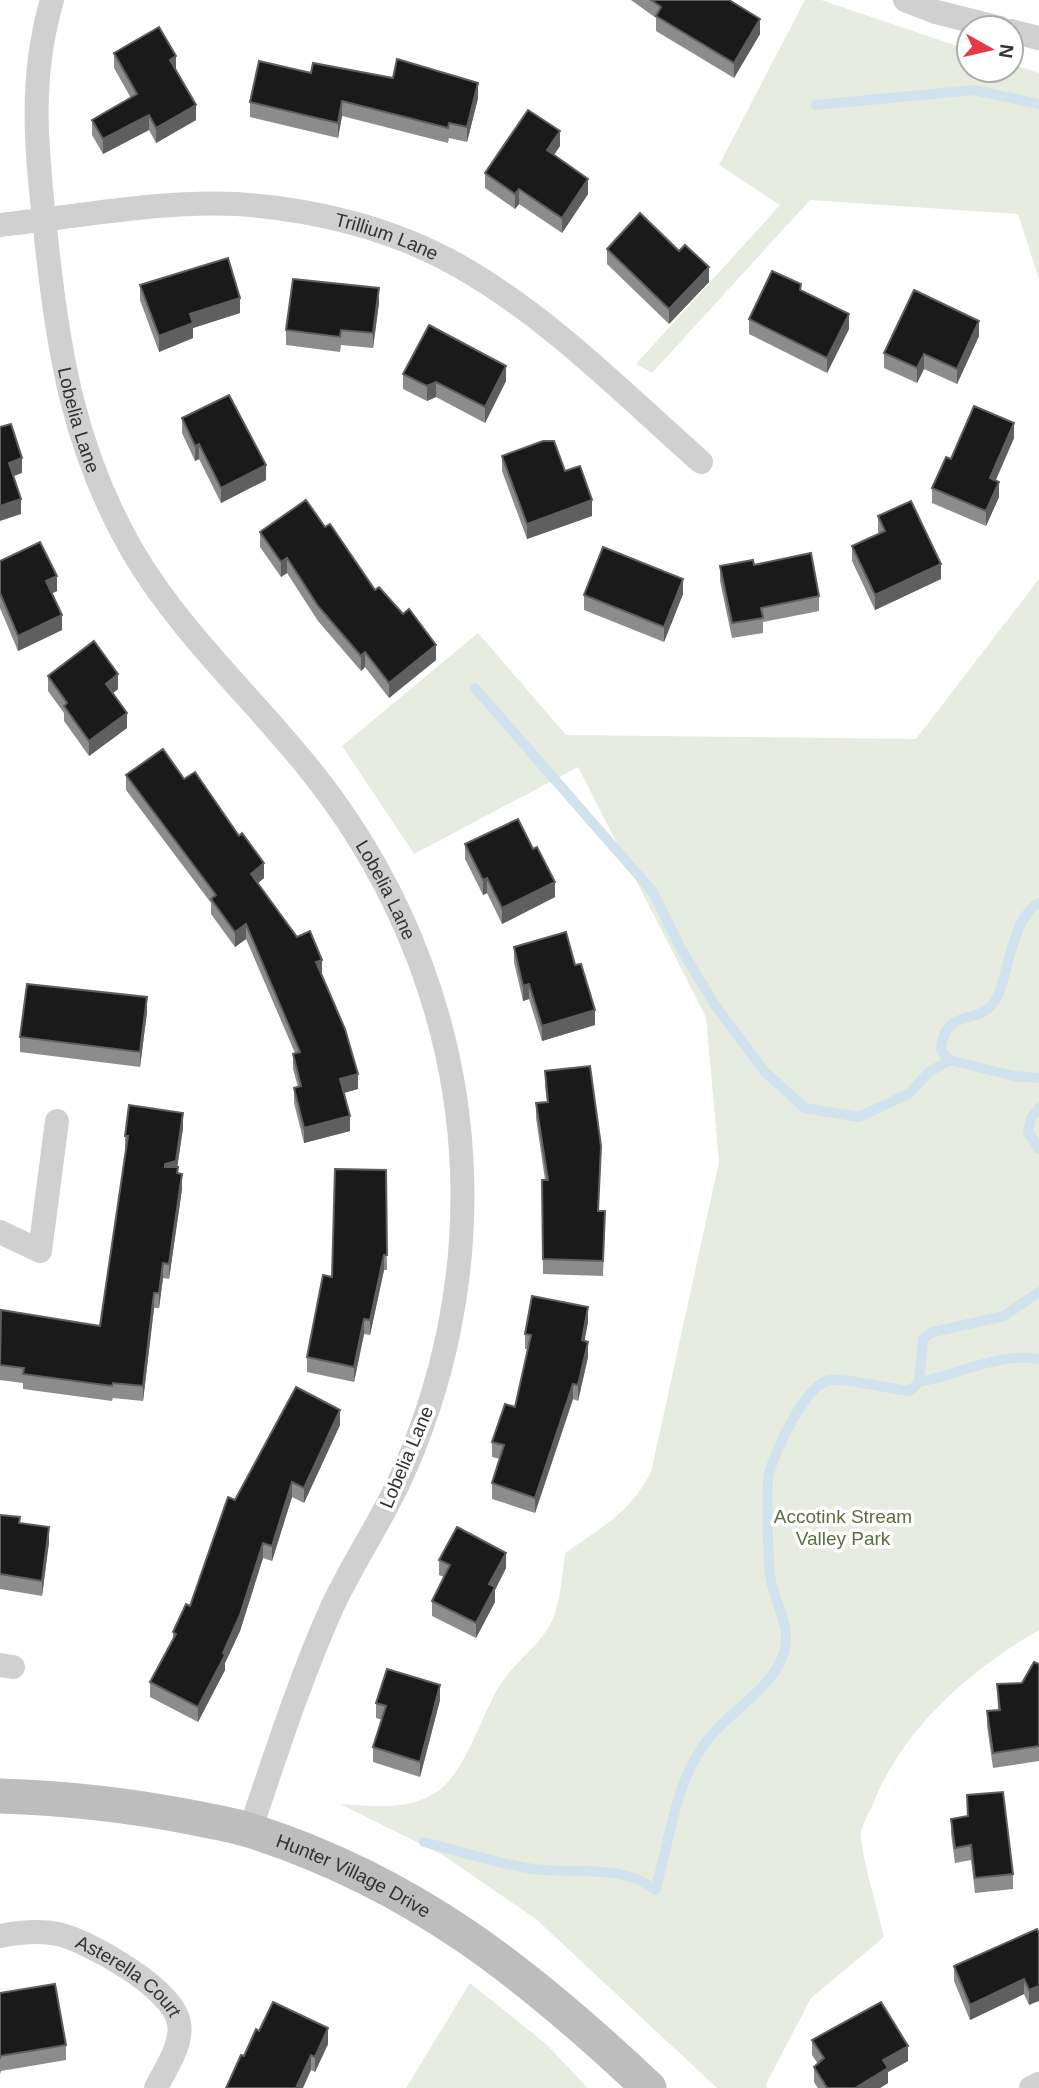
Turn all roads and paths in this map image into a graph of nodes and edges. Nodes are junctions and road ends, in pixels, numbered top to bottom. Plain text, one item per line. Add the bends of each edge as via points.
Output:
1 (52, 0) edge
2 (905, 0) edge
3 (955, 17) edge
4 (44, 220) junction
5 (0, 225) edge
6 (701, 462) dead end
7 (57, 1121) dead end
8 (0, 1232) edge
9 (0, 1796) edge
10 (250, 1830) junction
11 (0, 1936) edge
12 (1039, 2084) edge
13 (156, 2088) edge
14 (649, 2088) edge
15 (1031, 2088) edge

1 - 4 street, Lobelia Lane via 36,81 34,126
2 - 3 street
4 - 5 street, Trillium Lane
4 - 6 street, Trillium Lane via 235,204 318,215 397,237 458,265 515,302
4 - 10 street, Lobelia Lane via 64,377 86,450 113,515 167,603 316,777 360,839 403,920 428,981 456,1100 462,1234 442,1361 398,1484 336,1600 300,1681
7 - 8 street via 40,1251
9 - 10 street, Hunter Village Drive via 121,1804
10 - 14 street, Hunter Village Drive via 360,1872 482,1944 583,2025
11 - 13 street, Asterella Court via 28,1931 60,1934 145,1978 168,2001 179,2023 177,2045
12 - 15 street

